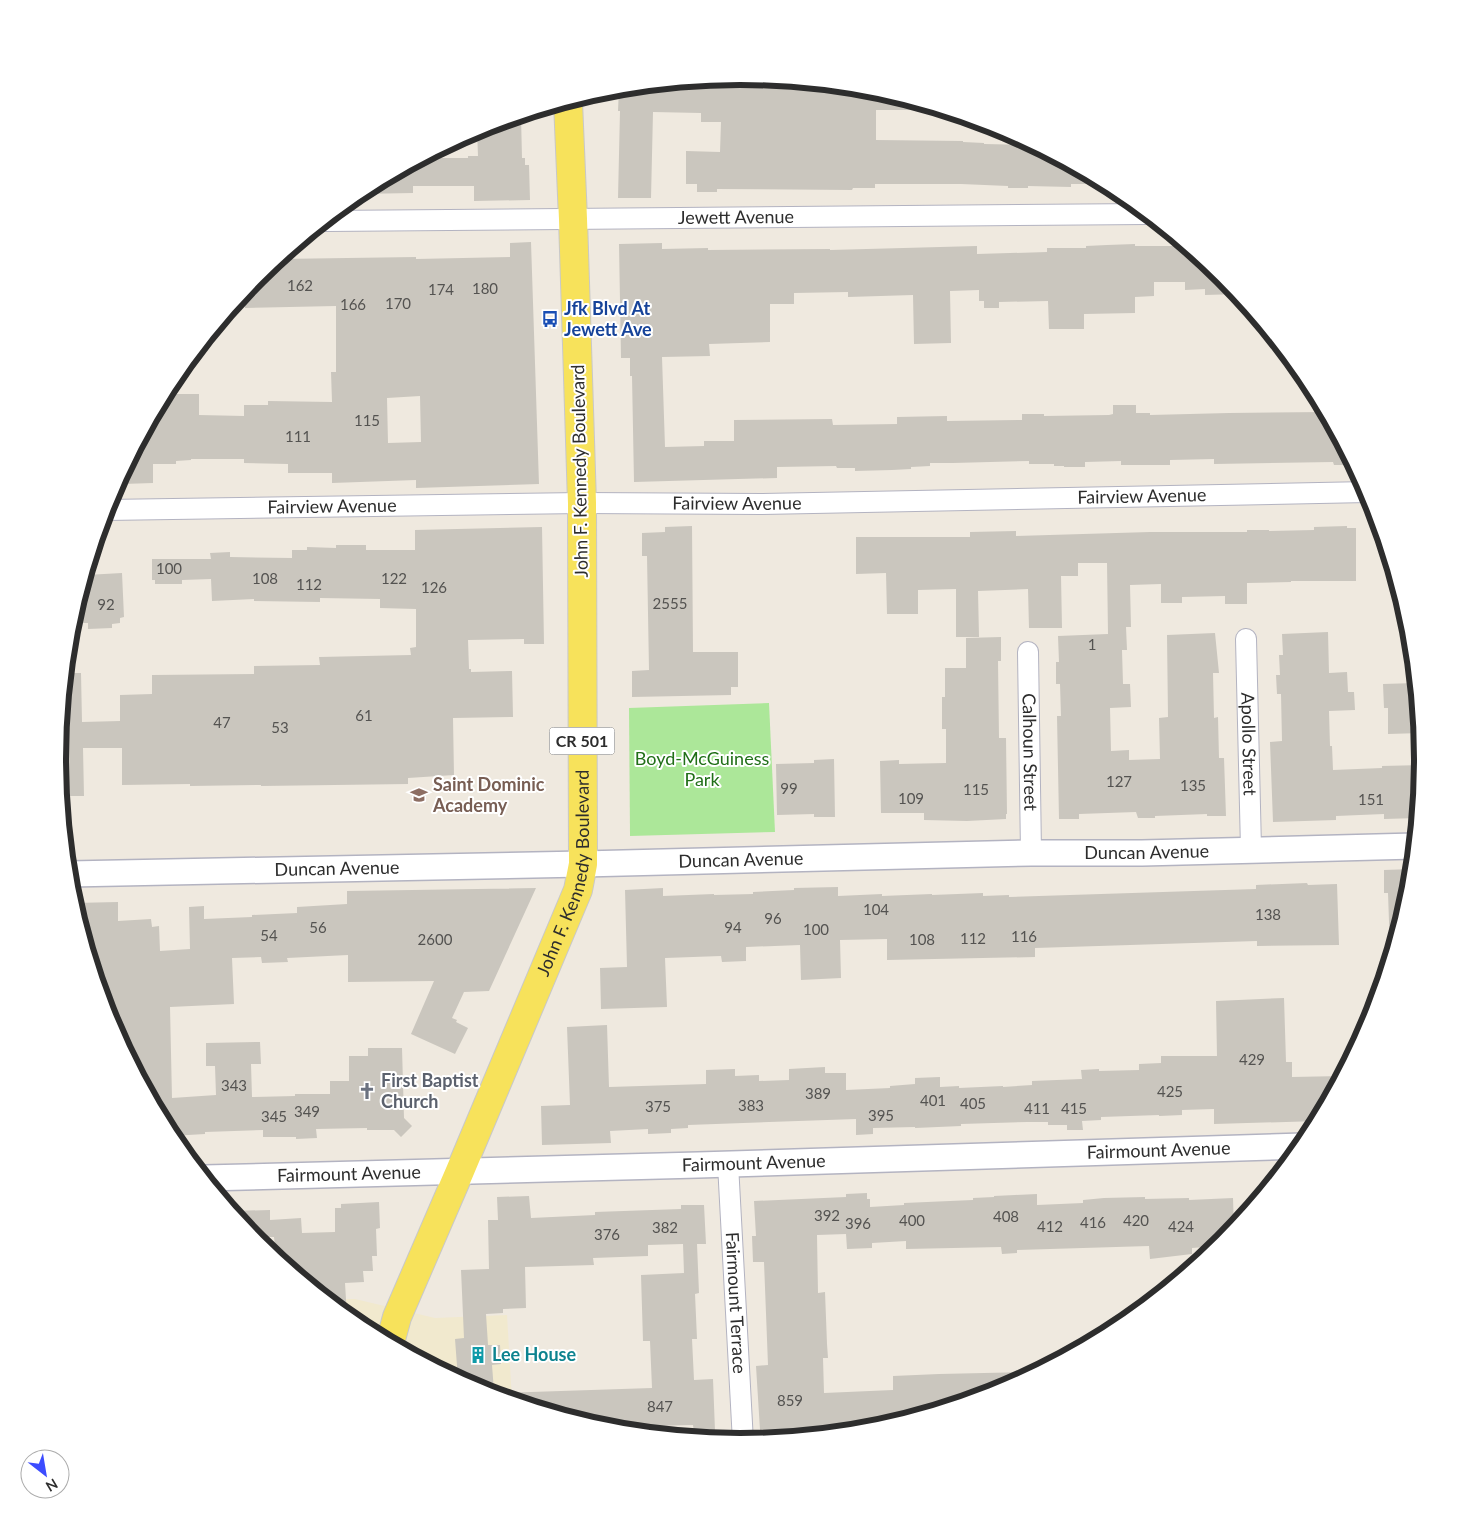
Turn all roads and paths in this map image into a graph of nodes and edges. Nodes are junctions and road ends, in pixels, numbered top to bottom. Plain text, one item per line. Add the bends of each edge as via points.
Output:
1 (568, 107) edge
2 (1136, 214) edge
3 (573, 219) junction
4 (336, 221) edge
5 (1359, 492) edge
6 (582, 503) junction
7 (115, 510) edge
8 (1246, 639) dead end
9 (1028, 652) dead end
10 (1409, 846) edge
11 (1251, 850) junction
12 (1031, 853) junction
13 (583, 864) junction
14 (76, 874) edge
15 (1292, 1146) edge
16 (728, 1164) junction
17 (460, 1171) junction
18 (212, 1178) edge
19 (392, 1336) edge
20 (743, 1434) edge

1 - 3 main road, John F. Kennedy Boulevard / CR 501
2 - 3 street, Jewett Avenue
3 - 4 street, Jewett Avenue
3 - 6 main road, John F. Kennedy Boulevard / CR 501
5 - 6 street, Fairview Avenue via 762,504
6 - 7 street, Fairview Avenue
6 - 13 main road, John F. Kennedy Boulevard / CR 501
8 - 11 street, Apollo Street
9 - 12 street, Calhoun Street
10 - 11 street, Duncan Avenue
11 - 12 street, Duncan Avenue
12 - 13 street, Duncan Avenue
13 - 14 street, Duncan Avenue
13 - 17 main road, John F. Kennedy Boulevard / CR 501 via 578,890
15 - 16 street, Fairmount Avenue
16 - 17 street, Fairmount Avenue
16 - 20 street, Fairmount Terrace
17 - 18 street, Fairmount Avenue
17 - 19 main road, John F. Kennedy Boulevard / CR 501 via 396,1317

